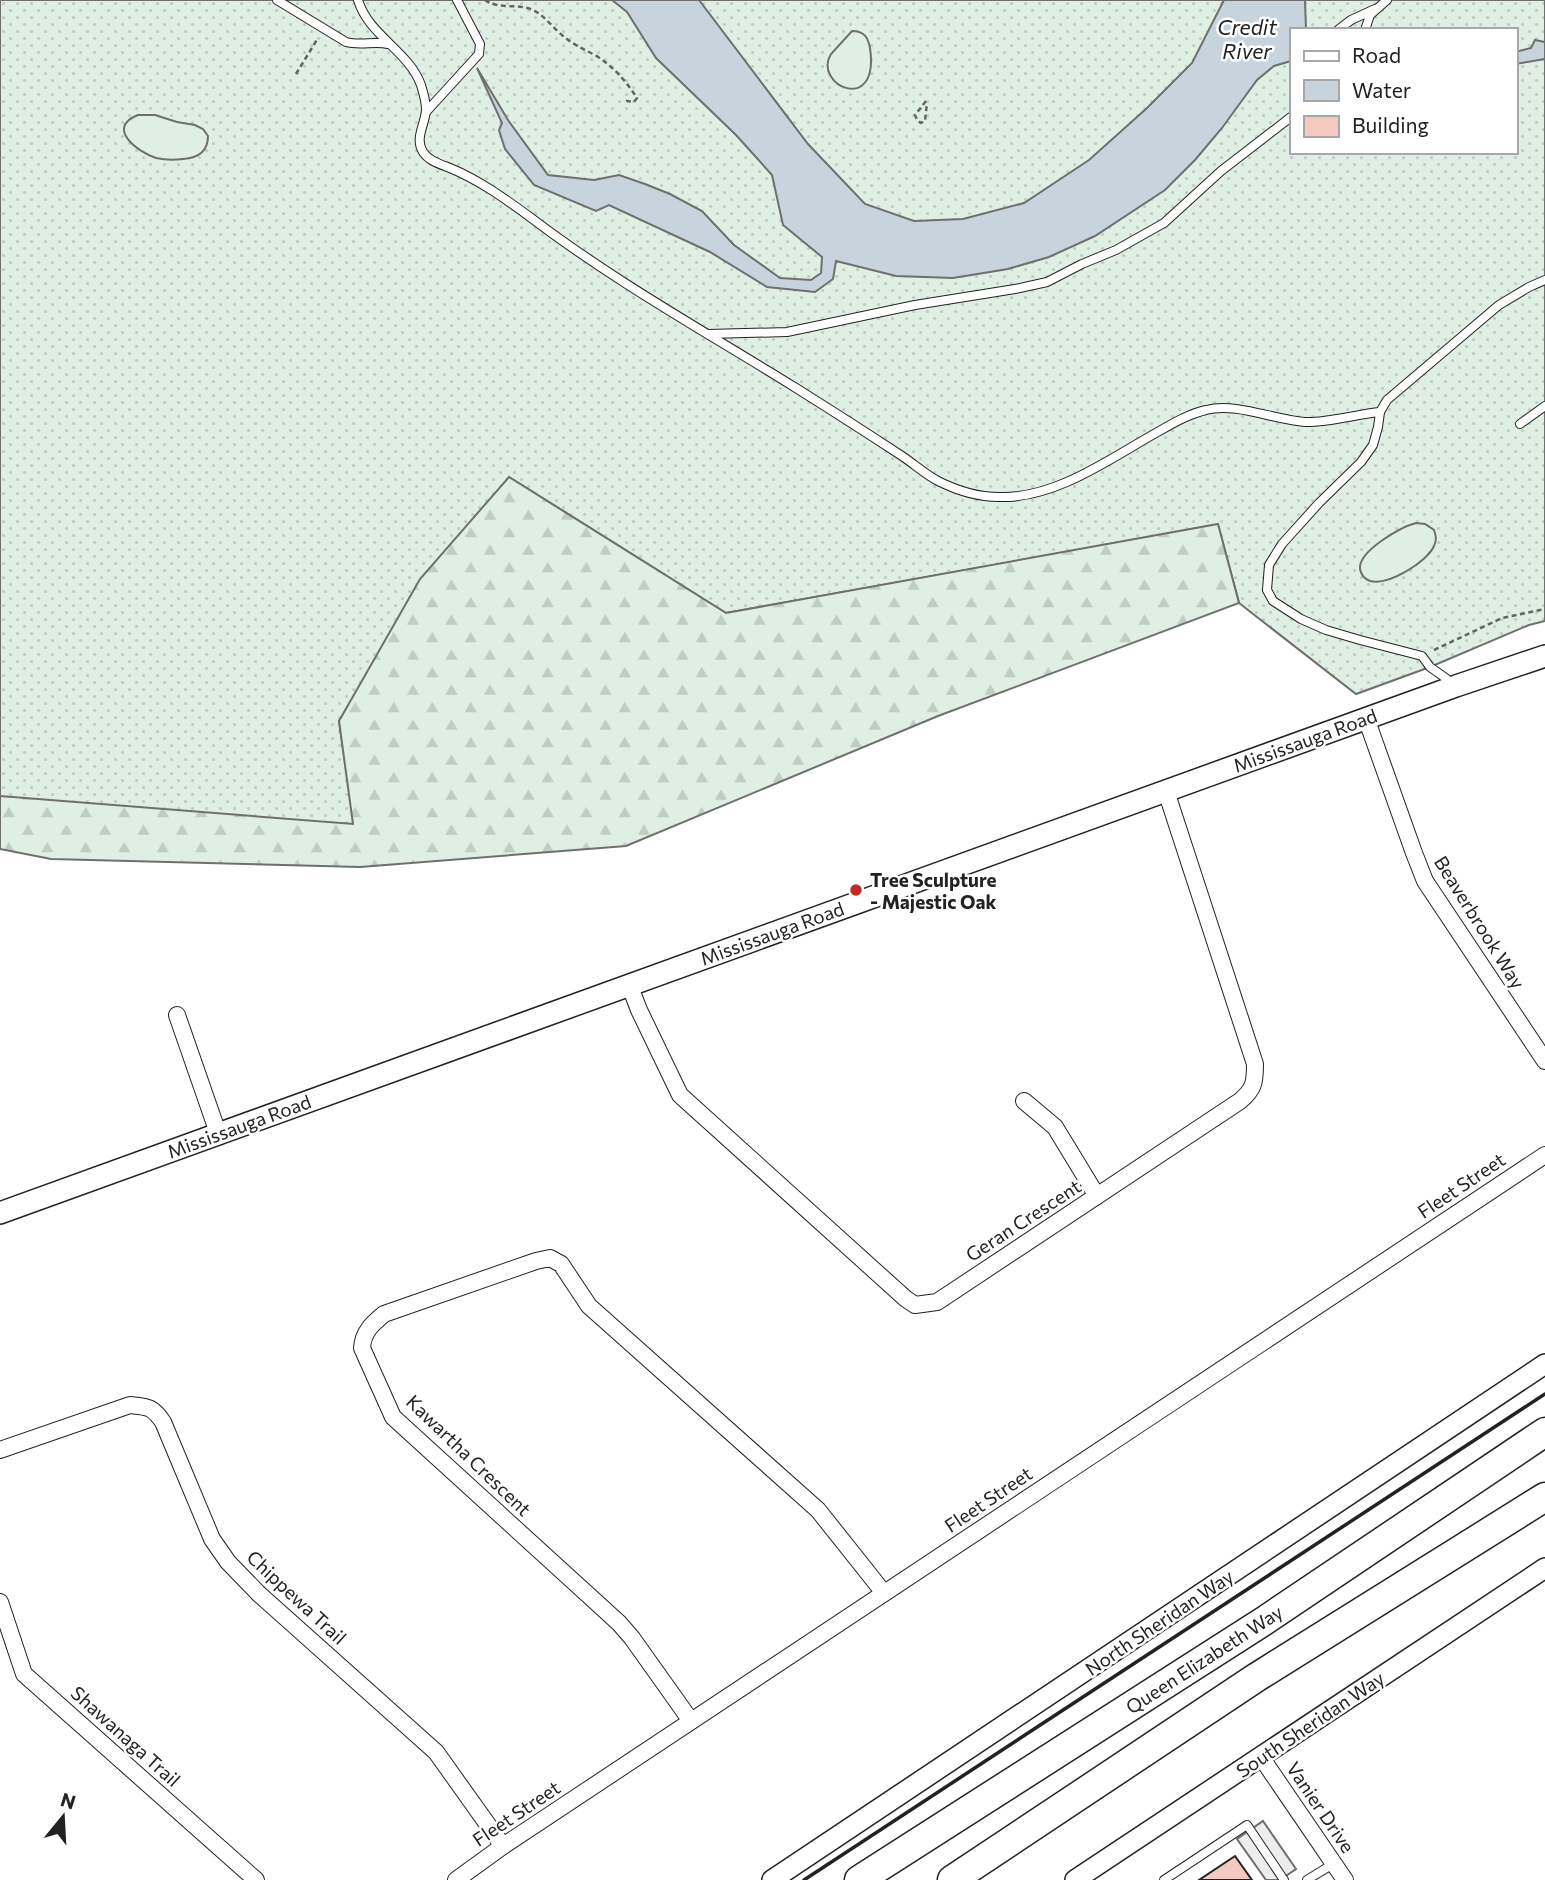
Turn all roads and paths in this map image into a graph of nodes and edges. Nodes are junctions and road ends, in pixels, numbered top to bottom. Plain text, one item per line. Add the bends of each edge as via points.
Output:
1 (277, 0) edge
2 (358, 0) edge
3 (457, 0) edge
4 (485, 0) edge
5 (1387, 0) edge
6 (1375, 9) junction
7 (1341, 28) edge
8 (1367, 28) edge
9 (323, 29) junction
10 (388, 44) junction
11 (296, 74) dead end
12 (629, 97) dead end
13 (926, 102) joint
14 (426, 112) junction
15 (1290, 118) edge
16 (1545, 280) edge
17 (708, 334) junction
18 (1545, 406) edge
19 (1380, 412) junction
20 (1520, 424) dead end
21 (1545, 609) edge
22 (1422, 656) junction
23 (1545, 656) edge
24 (1456, 686) junction
25 (1366, 718) junction
26 (1166, 791) junction
27 (629, 984) junction
28 (177, 1015) dead end
29 (1545, 1061) edge
30 (1024, 1101) dead end
31 (219, 1133) junction
32 (1545, 1155) edge
33 (1097, 1196) junction
34 (0, 1213) edge
35 (1545, 1364) edge
36 (1545, 1432) edge
37 (0, 1450) edge
38 (1545, 1497) edge
39 (1545, 1568) edge
40 (884, 1593) junction
41 (0, 1602) edge
42 (691, 1721) junction
43 (1261, 1757) junction
44 (503, 1846) junction
45 (1333, 1864) junction
46 (256, 1880) edge
47 (456, 1880) edge
48 (772, 1880) edge
49 (859, 1880) edge
50 (952, 1880) edge
51 (1075, 1880) edge
52 (1164, 1880) edge
53 (1284, 1880) edge
54 (1307, 1880) edge
55 (1346, 1880) edge

1 - 9 lane
2 - 10 lane
3 - 14 lane via 480,44 479,54
4 - 12 path via 538,13 562,36 615,70 638,98 627,101
5 - 6 lane
6 - 7 lane
6 - 8 lane
9 - 10 lane via 352,43
9 - 11 path
10 - 14 lane via 414,69
13 - 13 path via 915,115 921,123 927,116
14 - 17 lane via 420,144 433,161 498,193 608,272
15 - 17 lane via 1164,223 1047,282 787,331
16 - 19 lane via 1499,305 1387,400
17 - 19 lane via 936,480 997,498 1027,496 1055,487 1206,410 1222,408 1311,423
18 - 20 lane
19 - 22 lane via 1373,445 1361,462 1282,544 1269,565 1267,590 1273,601 1314,625
21 - 22 path via 1502,618
22 - 24 lane
23 - 24 main road, Mississauga Road
24 - 25 main road, Mississauga Road
25 - 26 main road, Mississauga Road
25 - 29 street, Beaverbrook Way via 1425,881
26 - 27 main road, Mississauga Road
26 - 33 street, Geran Crescent via 1255,1064 1255,1080 1240,1101
27 - 31 main road, Mississauga Road
27 - 33 street, Geran Crescent via 680,1095 915,1305 937,1301
28 - 31 street
30 - 33 street via 1055,1127
31 - 34 main road, Mississauga Road
32 - 40 street, Fleet Street
35 - 48 street, North Sheridan Way
36 - 49 highway, Queen Elizabeth Way via 1265,1622
37 - 44 street, Chippewa Trail via 130,1405 150,1407 163,1422 212,1539 228,1562 436,1752
38 - 50 highway via 1257,1678
39 - 43 street, South Sheridan Way
40 - 42 street, Fleet Street
40 - 42 street, Kawartha Crescent via 818,1510 589,1306 561,1264 550,1258 536,1261 384,1314 369,1327 362,1348 393,1417 619,1623
41 - 46 street, Shawanaga Trail via 24,1674
42 - 44 street, Fleet Street
43 - 45 street, Vanier Drive
43 - 51 street, South Sheridan Way
44 - 47 street, Fleet Street
45 - 54 lane
45 - 55 street, Vanier Drive
52 - 53 lane via 1247,1825

